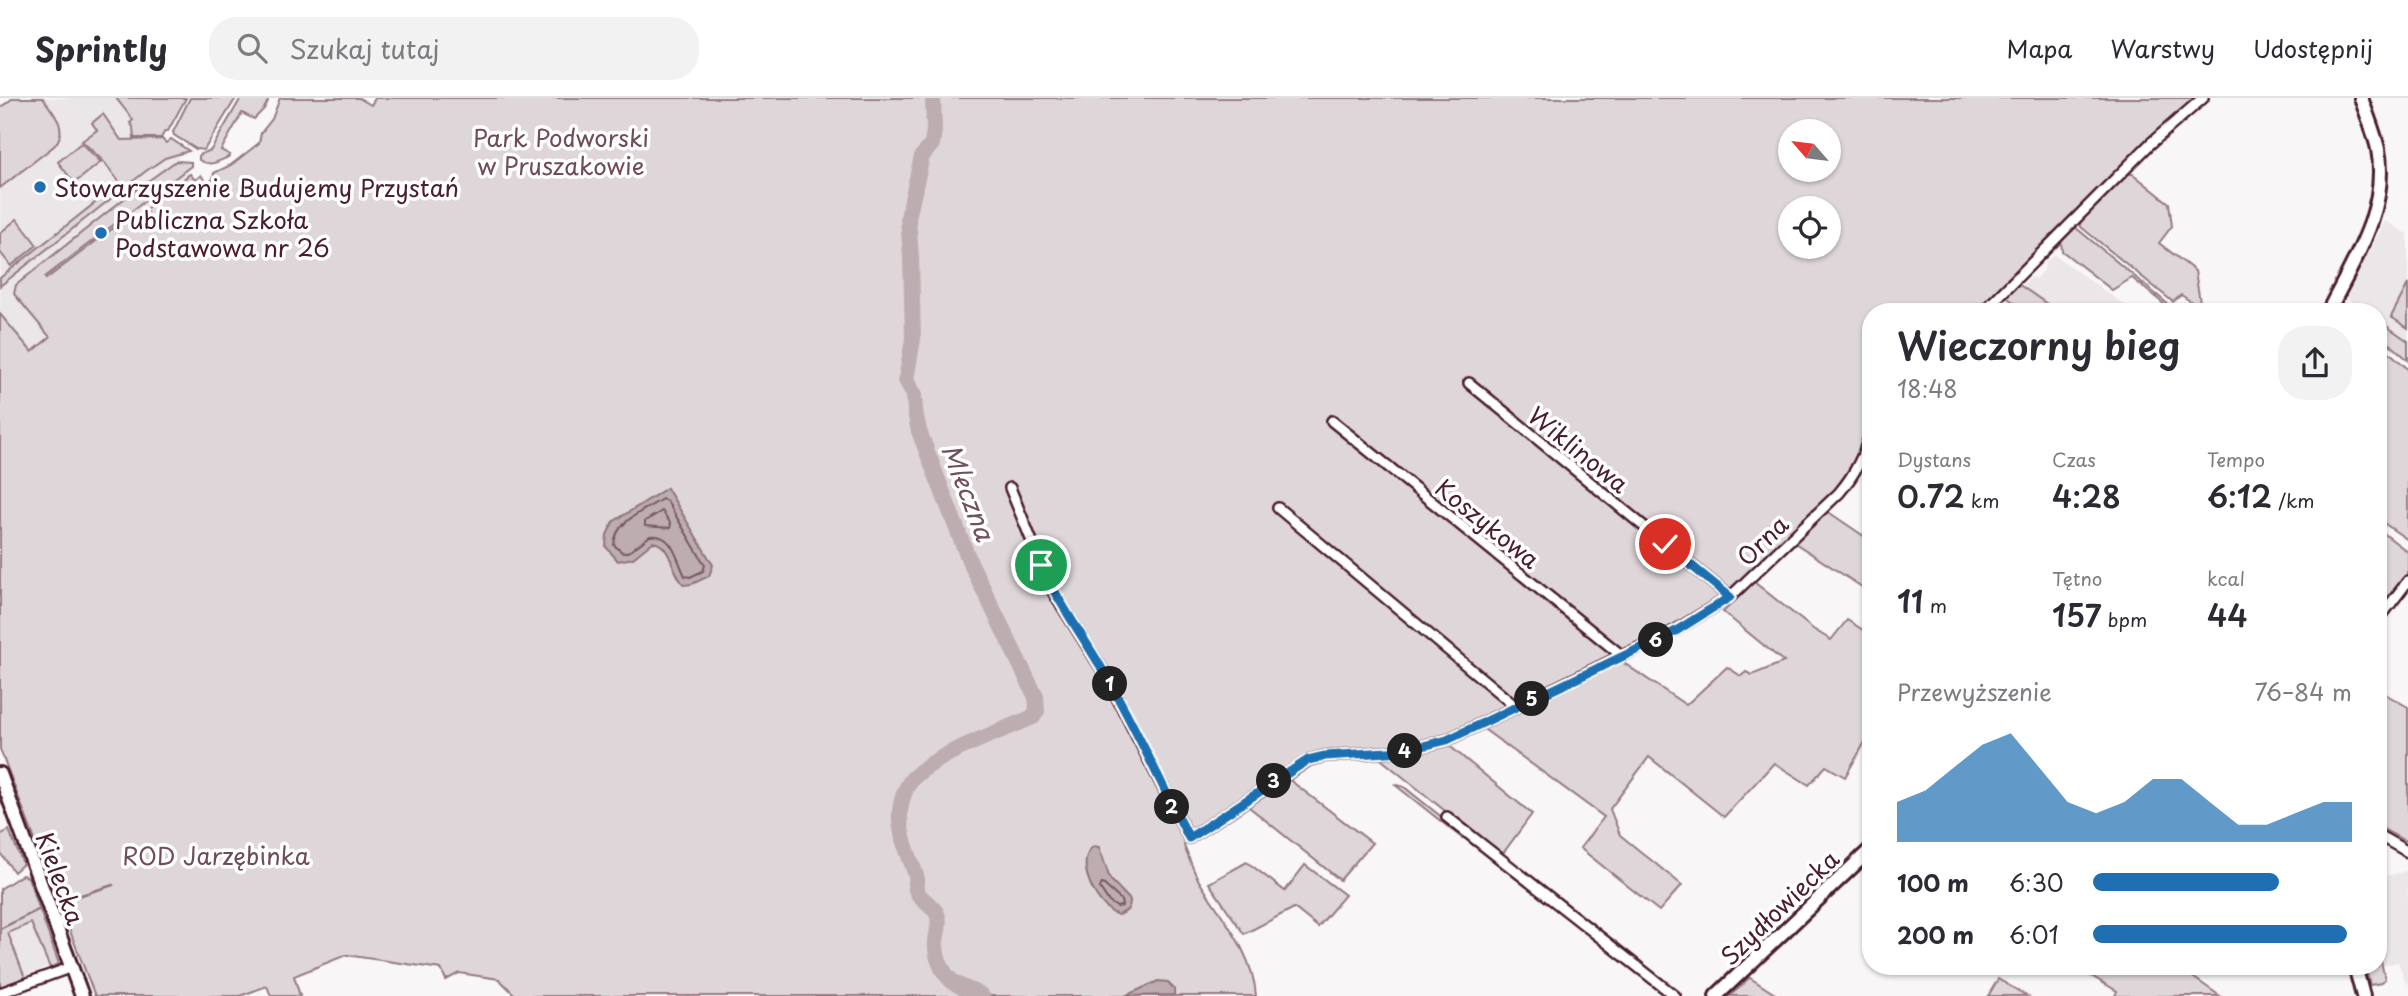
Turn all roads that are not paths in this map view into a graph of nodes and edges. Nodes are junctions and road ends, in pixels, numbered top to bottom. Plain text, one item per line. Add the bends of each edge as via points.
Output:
1 (2203, 98) edge
2 (2361, 98) edge
3 (1992, 303) edge
4 (2332, 303) edge
5 (1469, 383) dead end
6 (1332, 421) dead end
7 (1862, 459) edge
8 (1010, 488) dead end
9 (1278, 508) dead end
10 (2408, 582) edge
11 (1730, 597) junction
12 (2387, 609) edge
13 (1620, 655) junction
14 (1516, 707) junction
15 (0, 774) edge
16 (1447, 817) dead end
17 (2387, 840) edge
18 (2408, 852) edge
19 (1862, 858) edge
20 (72, 967) junction
21 (2357, 975) edge
22 (0, 993) edge
23 (82, 996) edge
24 (1675, 996) edge
25 (1716, 996) edge
26 (2363, 996) edge

1 - 3 street via 2150,144
2 - 4 street via 2378,148 2380,190 2372,223
5 - 11 street, Wiklinowa
6 - 13 street, Koszykowa
7 - 11 street, Orna via 1839,493
8 - 14 street, Orna via 1052,590 1105,674 1189,838 1308,760 1403,751 1447,740
9 - 14 street
10 - 12 street
11 - 13 street, Orna via 1676,631
13 - 14 street, Orna
15 - 20 street, Kielecka
16 - 24 street
17 - 18 street
19 - 25 street, Szydłowiecka
20 - 22 street
20 - 23 street, Kielecka
21 - 26 street

